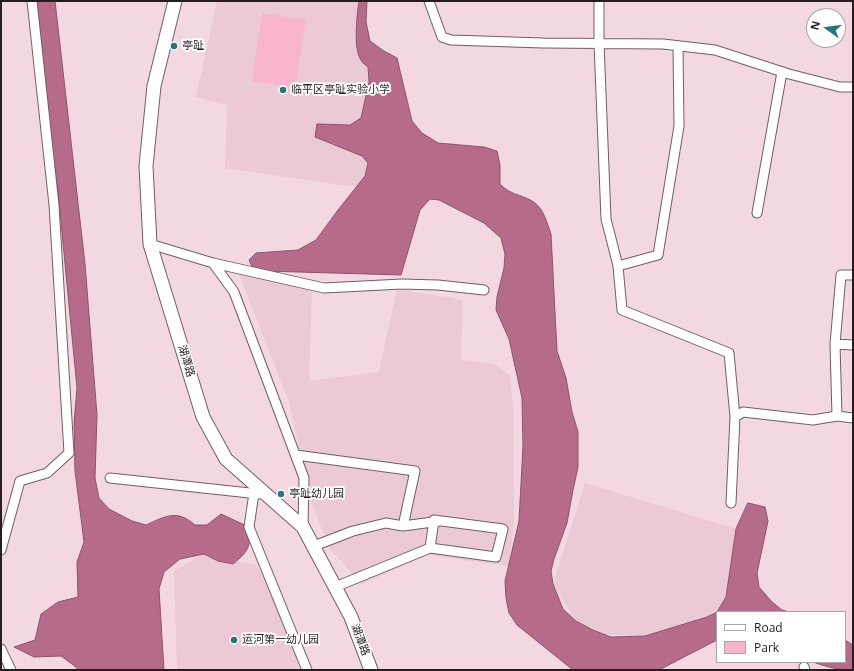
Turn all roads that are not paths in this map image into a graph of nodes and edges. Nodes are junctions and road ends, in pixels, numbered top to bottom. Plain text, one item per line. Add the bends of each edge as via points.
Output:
1 (32, 1) edge
2 (175, 1) edge
3 (429, 1) edge
4 (599, 1) edge
5 (599, 43) junction
6 (678, 46) junction
7 (782, 72) junction
8 (853, 87) edge
9 (757, 213) dead end
10 (150, 244) junction
11 (213, 264) junction
12 (618, 266) junction
13 (853, 275) edge
14 (484, 290) dead end
15 (835, 344) junction
16 (853, 345) edge
17 (837, 416) junction
18 (735, 417) junction
19 (853, 418) edge
20 (296, 455) junction
21 (110, 478) dead end
22 (260, 494) junction
23 (731, 504) dead end
24 (437, 521) junction
25 (403, 526) junction
26 (304, 527) junction
27 (314, 546) junction
28 (430, 548) junction
29 (1, 550) edge
30 (335, 587) junction
31 (1, 649) edge
32 (11, 670) edge
33 (307, 670) edge
34 (371, 670) edge

1 - 29 street via 54,205 69,453 47,473 20,481
2 - 10 street, 湖潭路 via 154,86 146,166
3 - 5 street via 442,38
4 - 5 street
5 - 6 street
5 - 12 street via 606,219
6 - 7 street via 714,50
6 - 12 street via 679,126 658,255
7 - 8 street via 840,87
7 - 9 street
10 - 11 street
10 - 22 street, 湖潭路 via 203,417 226,459
11 - 14 street via 324,288 402,284
11 - 20 street via 234,292
12 - 18 street via 622,310 729,353
13 - 15 street via 841,275
15 - 16 street
15 - 17 street
17 - 18 street via 813,420 743,412
17 - 19 street
18 - 23 street
20 - 25 street via 415,471
20 - 26 street via 304,478
21 - 22 street
22 - 26 street, 湖潭路
22 - 33 street via 249,527
24 - 25 street
24 - 28 street
24 - 28 street via 503,529 496,557
25 - 27 street via 386,523 353,531
26 - 27 street, 湖潭路
27 - 30 street, 湖潭路
28 - 30 street
30 - 34 street, 湖潭路 via 351,617
31 - 32 street

